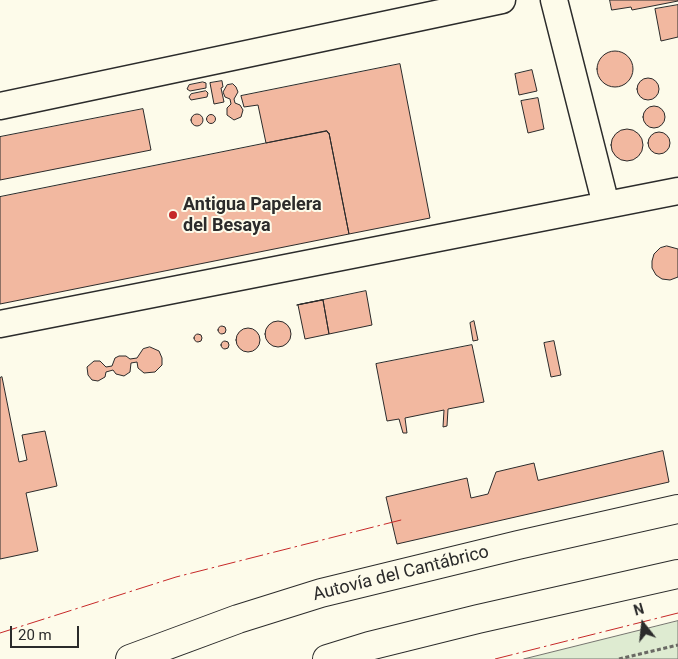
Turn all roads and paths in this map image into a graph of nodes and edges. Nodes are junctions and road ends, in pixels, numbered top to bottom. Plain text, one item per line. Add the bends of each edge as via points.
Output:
1 (502, 0) edge
2 (554, 0) edge
3 (0, 106) edge
4 (678, 192) edge
5 (606, 205) junction
6 (0, 324) edge
7 (678, 510) edge
8 (678, 574) edge
9 (678, 645) edge
10 (130, 659) edge
11 (327, 659) edge
12 (619, 659) edge

1 - 3 lane
2 - 5 lane
4 - 5 lane
5 - 6 lane
7 - 10 highway, Autovía del Cantábrico via 321,593 238,619
8 - 11 highway via 478,619
9 - 12 path

